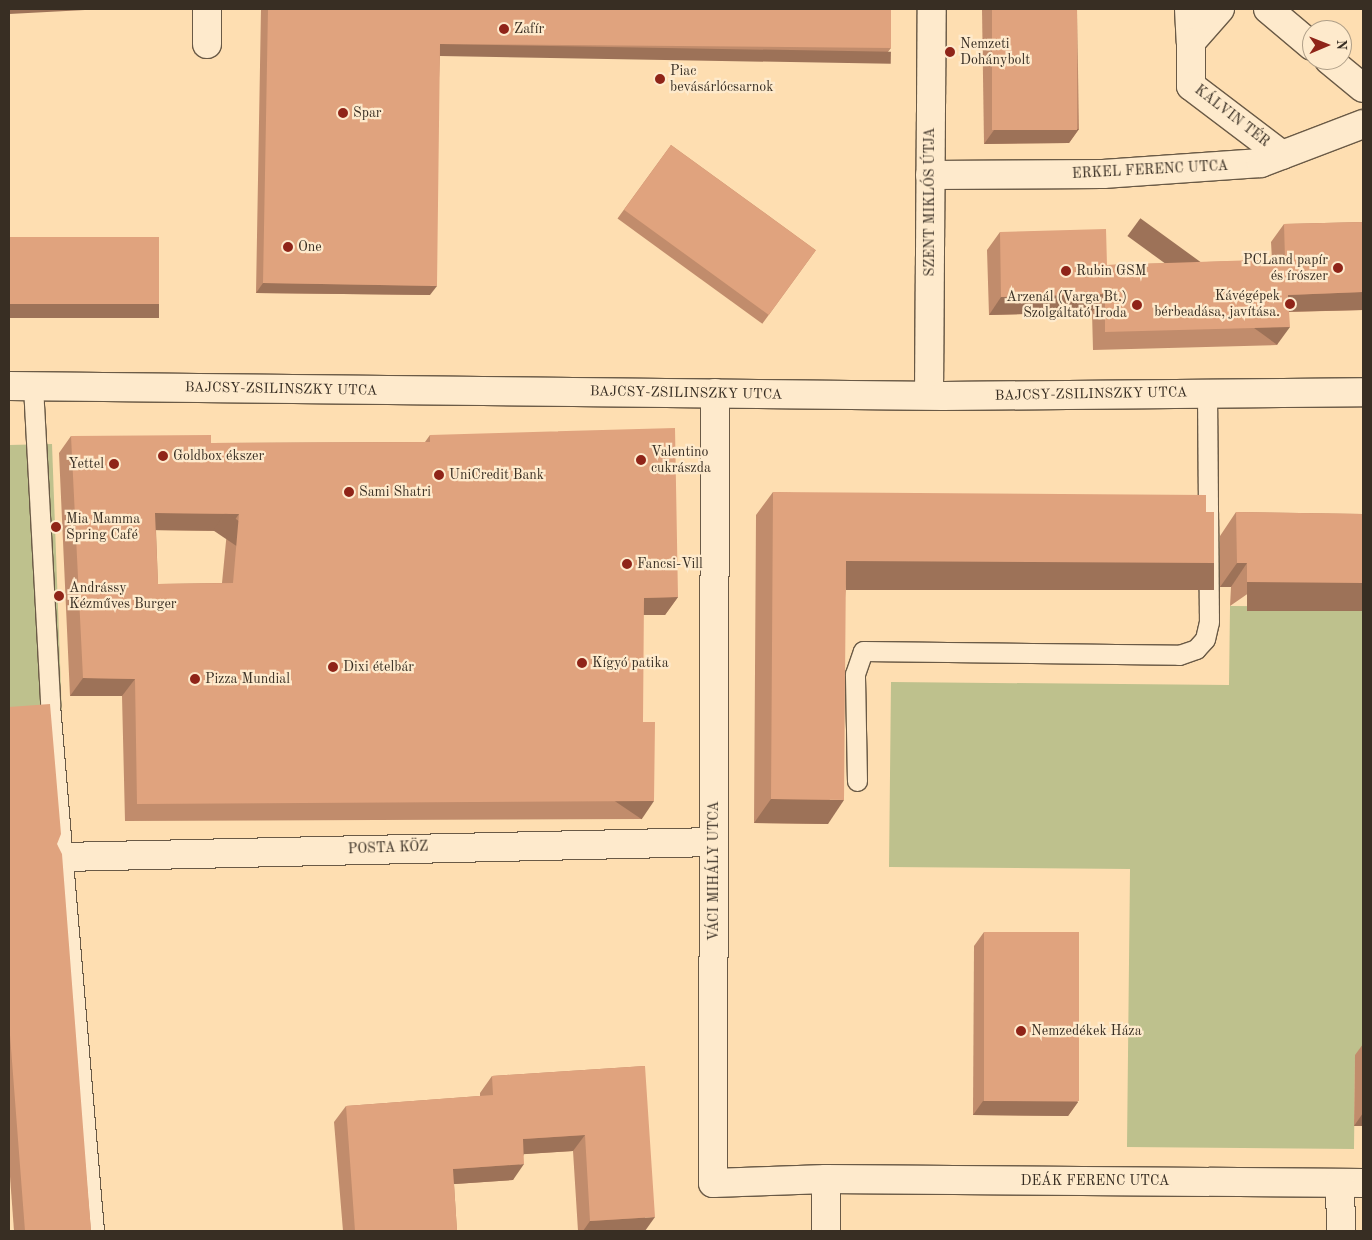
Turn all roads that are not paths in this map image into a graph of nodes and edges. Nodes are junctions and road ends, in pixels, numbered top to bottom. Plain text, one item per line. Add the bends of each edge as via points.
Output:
1 (207, 9) edge
2 (932, 9) edge
3 (1189, 9) edge
4 (1220, 9) edge
5 (1268, 9) edge
6 (1302, 38) edge
7 (1191, 42) junction
8 (207, 44) dead end
9 (1341, 70) edge
10 (1363, 88) edge
11 (1363, 124) edge
12 (1282, 155) junction
13 (930, 176) junction
14 (21, 386) edge
15 (1363, 392) edge
16 (715, 393) junction
17 (1207, 393) junction
18 (928, 395) junction
19 (857, 781) dead end
20 (714, 842) junction
21 (63, 857) junction
22 (826, 1179) junction
23 (1352, 1183) edge
24 (94, 1231) edge
25 (826, 1231) edge
26 (1341, 1231) edge

1 - 8 street
2 - 13 street, SZENT MIKLÓS ÚTJA
3 - 7 street, KÁLVIN TÉR
4 - 7 street
5 - 6 street
7 - 12 street, KÁLVIN TÉR via 1191,86
9 - 10 street
11 - 12 street, ERKEL FERENC UTCA
12 - 13 street, ERKEL FERENC UTCA via 1261,164 1103,174
13 - 18 street, SZENT MIKLÓS ÚTJA
14 - 16 street, BAJCSY-ZSILINSZKY UTCA
14 - 21 lane
15 - 17 street, BAJCSY-ZSILINSZKY UTCA
16 - 18 street, BAJCSY-ZSILINSZKY UTCA
16 - 20 street, VÁCI MIHÁLY UTCA
17 - 18 street, BAJCSY-ZSILINSZKY UTCA
17 - 19 lane via 1205,639 1196,649 1179,655 864,651 855,674
20 - 21 street, POSTA KÖZ
20 - 22 street, VÁCI MIHÁLY UTCA via 713,1183
21 - 24 lane
22 - 23 street, DEÁK FERENC UTCA
22 - 25 street
23 - 26 street

